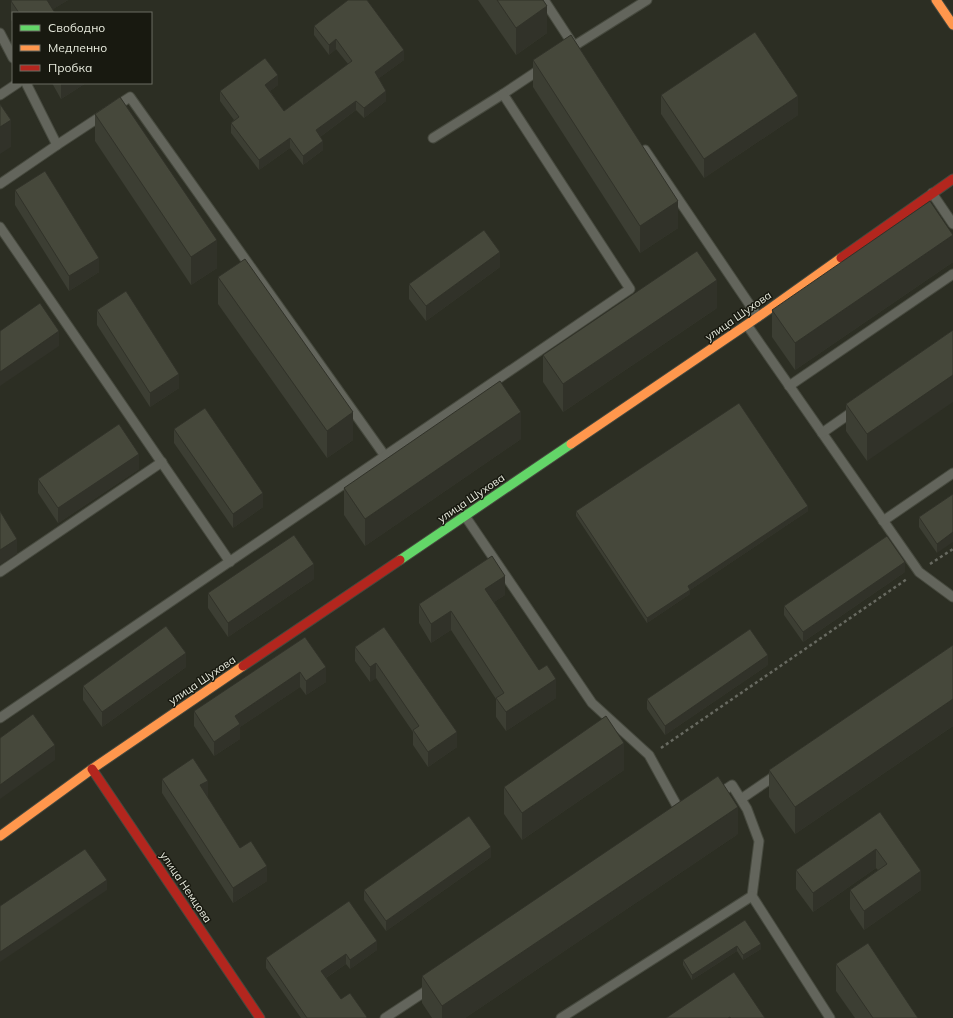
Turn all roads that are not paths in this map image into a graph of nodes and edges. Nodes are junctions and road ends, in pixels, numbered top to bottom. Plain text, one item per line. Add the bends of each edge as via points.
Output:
1 (544, 0) edge
2 (647, 0) edge
3 (936, 0) edge
4 (953, 25) edge
5 (0, 33) edge
6 (12, 56) edge
7 (548, 63) edge
8 (16, 84) edge
9 (27, 84) edge
10 (503, 94) junction
11 (0, 95) edge
12 (433, 138) dead end
13 (640, 143) edge
14 (58, 145) junction
15 (953, 179) edge
16 (0, 184) edge
17 (932, 192) junction
18 (953, 224) edge
19 (0, 227) edge
20 (953, 274) edge
21 (758, 317) junction
22 (746, 325) junction
23 (789, 386) junction
24 (861, 406) edge
25 (822, 432) junction
26 (385, 456) junction
27 (162, 462) junction
28 (953, 473) edge
29 (465, 516) junction
30 (883, 521) junction
31 (230, 562) junction
32 (0, 572) edge
33 (953, 597) edge
34 (0, 718) edge
35 (787, 767) edge
36 (92, 769) junction
37 (741, 799) junction
38 (708, 801) edge
39 (682, 817) edge
40 (0, 836) edge
41 (752, 896) junction
42 (438, 982) edge
43 (260, 1018) edge
44 (385, 1018) edge
45 (561, 1018) edge
46 (830, 1018) edge

1 - 2 lane via 573,49
3 - 4 street
5 - 6 lane
7 - 10 lane
8 - 11 lane
9 - 14 lane
10 - 12 lane
10 - 26 lane via 630,289
13 - 21 lane
14 - 16 lane
14 - 26 lane via 130,97
15 - 17 street, улица Шухова
17 - 18 lane
17 - 21 street, улица Шухова
19 - 27 lane via 47,302
20 - 23 lane
21 - 22 street, улица Шухова
22 - 23 lane
22 - 29 street, улица Шухова
23 - 25 lane
24 - 25 lane
25 - 30 lane
26 - 31 lane
27 - 31 lane
27 - 32 lane
28 - 30 lane
29 - 36 street, улица Шухова
29 - 39 lane via 592,703 649,756
30 - 33 lane via 918,572
31 - 34 lane
35 - 37 lane
36 - 40 street, улица Шухова
36 - 43 street, улица Немцова
37 - 38 lane via 732,785
37 - 41 lane via 759,841
41 - 45 lane
41 - 46 lane
42 - 44 lane

